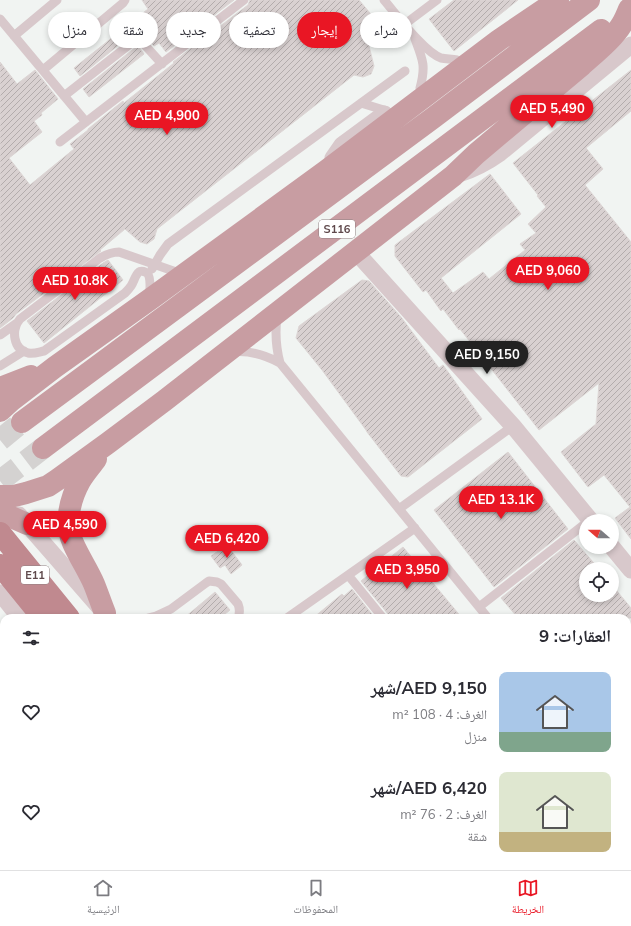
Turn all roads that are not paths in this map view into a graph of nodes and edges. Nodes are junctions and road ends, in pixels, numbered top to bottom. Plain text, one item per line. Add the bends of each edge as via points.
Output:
1 (57, 0) edge
2 (125, 0) edge
3 (244, 0) edge
4 (384, 0) edge
5 (437, 0) edge
6 (538, 0) edge
7 (558, 0) edge
8 (590, 0) edge
9 (630, 9) edge
10 (394, 12) edge
11 (0, 19) edge
12 (412, 19) edge
13 (412, 33) edge
14 (14, 36) junction
15 (414, 36) junction
16 (627, 51) edge
17 (457, 60) junction
18 (162, 64) junction
19 (43, 70) junction
20 (405, 71) dead end
21 (420, 88) junction
22 (64, 96) junction
23 (361, 103) junction
24 (387, 111) junction
25 (86, 122) junction
26 (60, 142) dead end
27 (326, 171) junction
28 (453, 176) junction
29 (356, 252) junction
30 (155, 264) junction
31 (149, 275) junction
32 (184, 275) junction
33 (149, 300) junction
34 (278, 312) junction
35 (17, 323) junction
36 (0, 335) edge
37 (24, 351) junction
38 (224, 353) junction
39 (280, 363) junction
40 (0, 366) edge
41 (55, 367) junction
42 (0, 388) edge
43 (0, 411) tunnel mouth
44 (22, 422) tunnel mouth
45 (513, 426) junction
46 (108, 443) junction
47 (43, 448) tunnel mouth
48 (1, 497) edge
49 (399, 509) junction
50 (583, 514) edge
51 (27, 524) joint
52 (415, 528) junction
53 (579, 529) edge
54 (0, 533) edge
55 (618, 554) edge
56 (0, 564) edge
57 (631, 570) edge
58 (348, 575) junction
59 (0, 593) edge
60 (479, 607) junction
61 (17, 614) edge
62 (40, 614) edge
63 (66, 614) edge
64 (105, 614) edge
65 (106, 614) edge
66 (161, 614) edge
67 (239, 614) edge
68 (293, 614) edge
69 (380, 614) edge
70 (485, 614) edge

1 - 14 lane
2 - 19 lane
3 - 18 lane
4 - 10 lane
5 - 12 lane
6 - 17 street
7 - 27 highway via 499,40
8 - 44 highway, S116
9 - 28 highway via 622,24 596,53
9 - 47 highway, S116
11 - 14 lane
13 - 15 lane
14 - 19 lane
15 - 17 lane via 436,55
15 - 21 lane via 423,65
16 - 28 street via 500,153 472,170
17 - 21 street
18 - 22 lane via 142,42 134,41
18 - 25 lane
19 - 22 lane
20 - 23 lane
21 - 24 street
22 - 25 lane
23 - 24 lane
23 - 30 lane via 168,244
24 - 27 street via 342,145
25 - 26 lane
27 - 32 highway
28 - 29 highway
29 - 34 highway
29 - 45 street
30 - 31 lane
30 - 32 lane
30 - 35 lane via 119,252 106,254
31 - 33 lane
31 - 37 lane via 143,271 139,272 125,294 44,351
32 - 33 highway
33 - 41 highway
34 - 38 highway
34 - 39 lane via 276,338
35 - 36 lane
35 - 37 lane via 15,339
37 - 40 lane
38 - 39 lane via 259,354
38 - 46 highway
39 - 49 lane
41 - 42 highway
41 - 43 highway
45 - 49 lane
45 - 50 street
46 - 48 highway via 48,486 26,494 6,487
46 - 65 highway via 80,480 69,510 72,542
48 - 51 highway
49 - 52 lane
51 - 64 street
52 - 58 lane
52 - 60 lane
53 - 60 lane
54 - 63 highway, E11
55 - 57 street
56 - 62 highway, E11
58 - 68 lane
58 - 69 lane
59 - 61 street
60 - 70 lane
66 - 67 lane via 206,583 213,581 221,584 238,604

